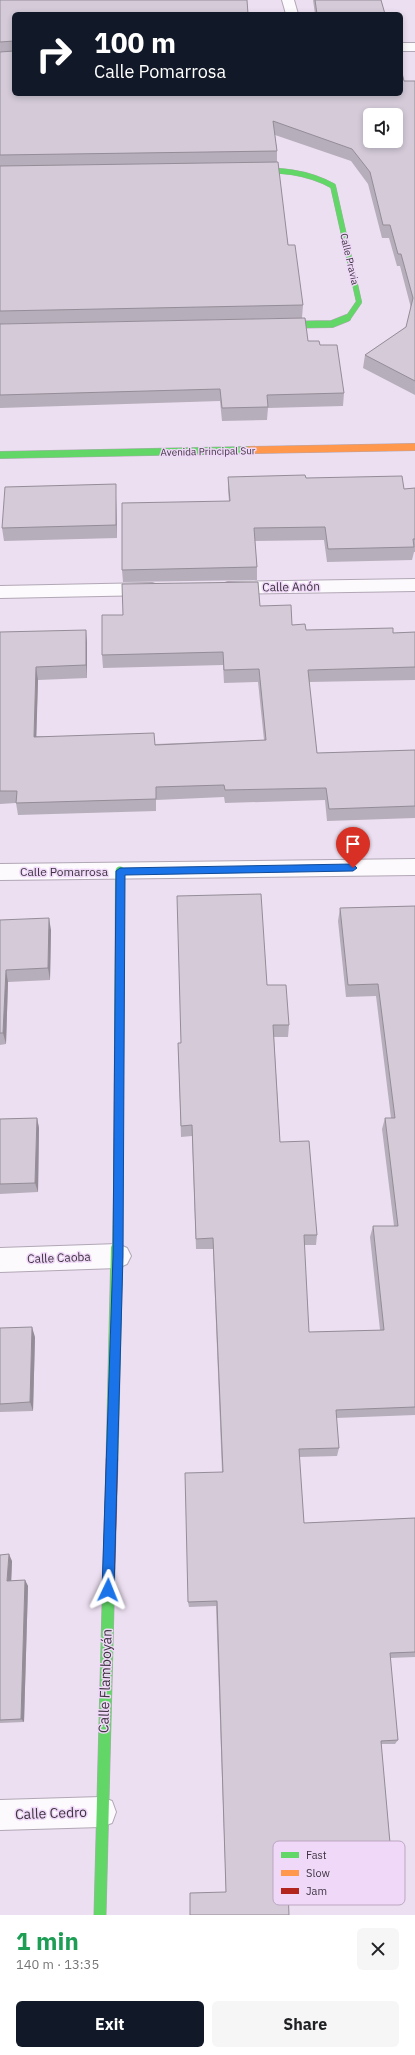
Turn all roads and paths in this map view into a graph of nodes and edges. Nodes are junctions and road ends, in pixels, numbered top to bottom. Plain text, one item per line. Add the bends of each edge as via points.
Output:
1 (288, 0) edge
2 (291, 12) edge
3 (403, 47) edge
4 (415, 47) edge
5 (243, 170) edge
6 (269, 325) edge
7 (415, 446) edge
8 (0, 455) edge
9 (415, 585) edge
10 (208, 588) edge
11 (168, 589) edge
12 (0, 592) edge
13 (415, 867) edge
14 (120, 871) junction
15 (0, 872) edge
16 (118, 1256) junction
17 (0, 1260) edge
18 (101, 1812) junction
19 (0, 1815) edge
20 (100, 1915) edge

1 - 2 street
3 - 4 street
5 - 6 street, Calle Pravia via 298,169 319,176 333,186 359,302 348,318 332,324
7 - 8 street, Avenida Principal Sur
9 - 10 street, Calle Anón
11 - 12 street
13 - 14 street, Calle Pomarrosa
14 - 15 street, Calle Pomarrosa
14 - 16 street, Calle Flamboyán
16 - 17 street, Calle Caoba
16 - 18 street, Calle Flamboyán
18 - 19 street, Calle Cedro
18 - 20 street, Calle Flamboyán

